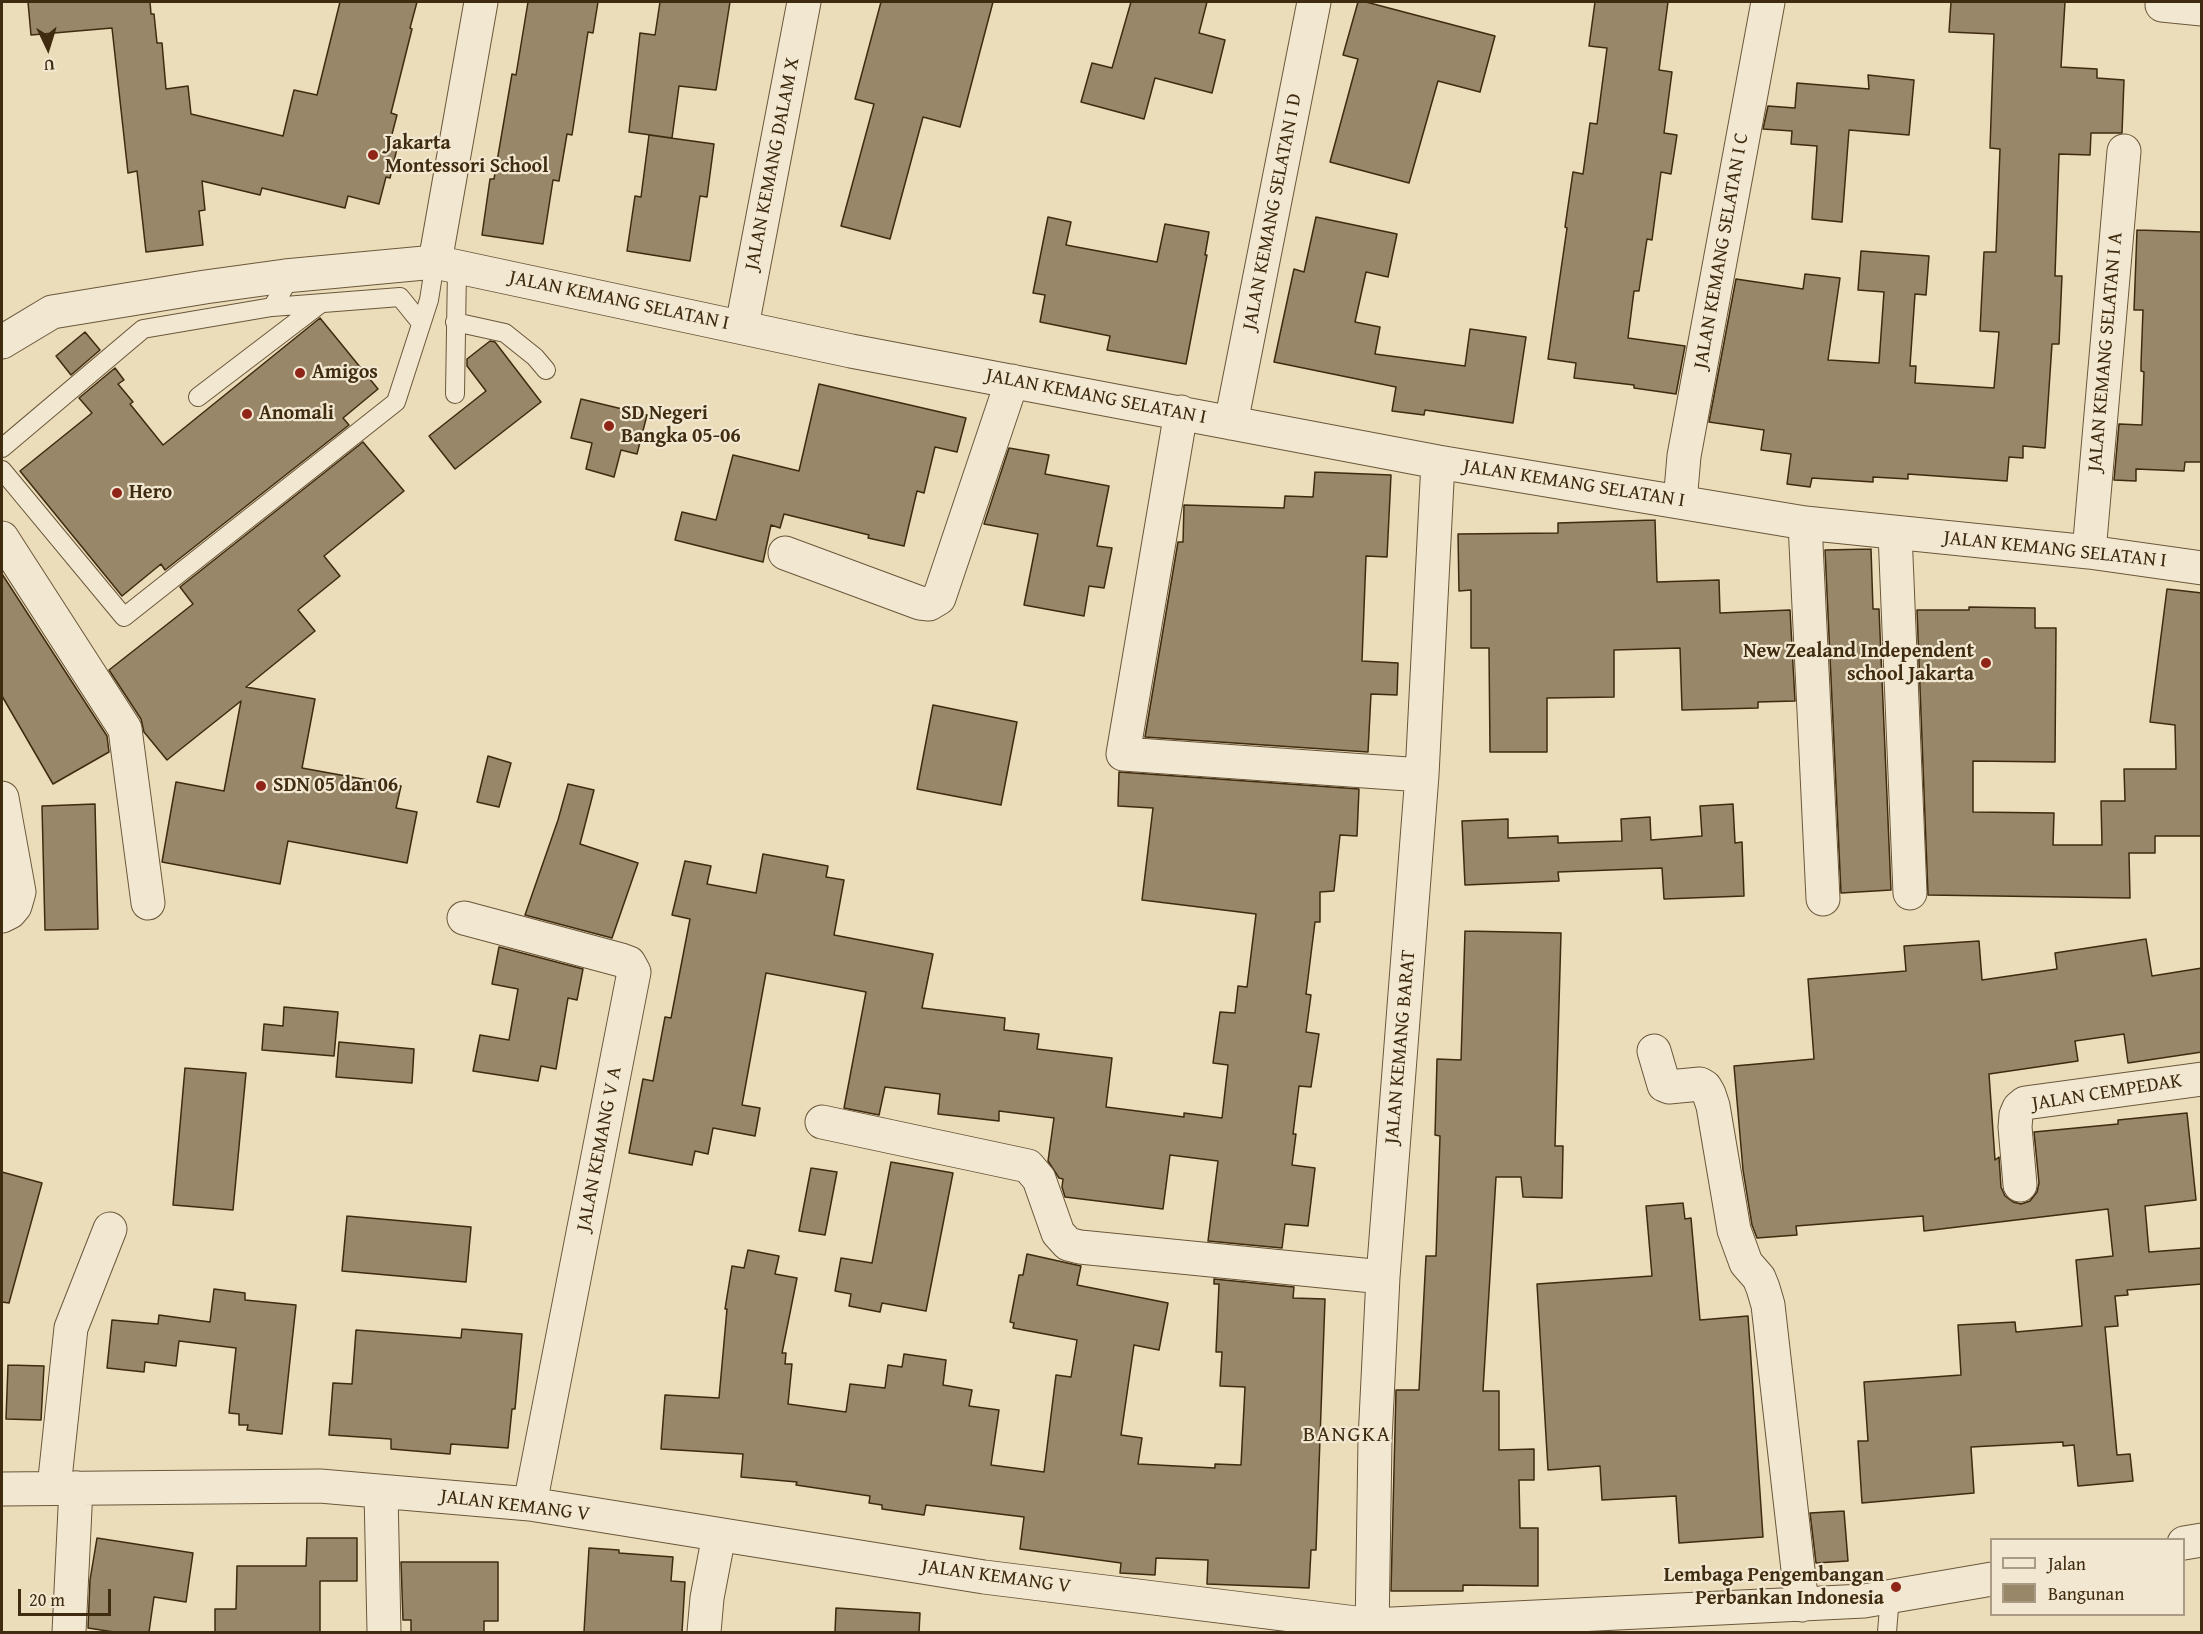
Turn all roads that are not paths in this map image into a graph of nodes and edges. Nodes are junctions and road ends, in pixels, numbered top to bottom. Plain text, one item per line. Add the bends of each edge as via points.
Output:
1 (481, 2) edge
2 (804, 2) edge
3 (1314, 2) edge
4 (1768, 2) edge
5 (2162, 5) dead end
6 (2202, 9) edge
7 (2124, 151) dead end
8 (446, 265) junction
9 (285, 276) junction
10 (320, 304) junction
11 (272, 307) junction
12 (455, 322) junction
13 (422, 323) junction
14 (742, 326) junction
15 (2, 342) edge
16 (546, 370) dead end
17 (1012, 381) junction
18 (455, 393) dead end
19 (198, 397) dead end
20 (1181, 412) junction
21 (1231, 423) junction
22 (2, 448) edge
23 (1438, 462) junction
24 (2, 470) edge
25 (1680, 502) junction
26 (1805, 522) junction
27 (1894, 533) junction
28 (2, 538) edge
29 (2089, 552) junction
30 (785, 553) dead end
31 (2202, 568) edge
32 (1422, 775) junction
33 (2, 798) edge
34 (1910, 893) dead end
35 (1823, 899) dead end
36 (148, 903) dead end
37 (2, 916) edge
38 (464, 918) dead end
39 (1654, 1052) dead end
40 (2202, 1079) edge
41 (822, 1122) dead end
42 (2020, 1185) dead end
43 (110, 1229) dead end
44 (1383, 1277) junction
45 (65, 1488) junction
46 (2, 1489) edge
47 (381, 1492) junction
48 (530, 1504) junction
49 (720, 1535) junction
50 (2202, 1540) edge
51 (2185, 1543) edge
52 (1990, 1579) edge
53 (1890, 1596) junction
54 (1802, 1605) junction
55 (1372, 1629) edge
56 (69, 1632) edge
57 (384, 1632) edge
58 (704, 1632) edge
59 (1887, 1632) edge

1 - 8 street
2 - 14 street, JALAN KEMANG DALAM X
3 - 21 street, JALAN KEMANG SELATAN I D
4 - 25 street, JALAN KEMANG SELATAN I C via 1684,456
5 - 6 street
7 - 29 street, JALAN KEMANG SELATAN I A
8 - 9 street, JALAN KEMANG SELATAN I
8 - 12 lane
8 - 13 lane
8 - 14 street, JALAN KEMANG SELATAN I
9 - 11 lane via 284,288
9 - 15 street, JALAN KEMANG SELATAN I via 52,312
10 - 11 lane
10 - 13 lane via 400,297
10 - 19 lane
11 - 22 lane via 142,329
12 - 16 lane via 505,333
12 - 18 lane
13 - 24 lane via 396,402 124,617
14 - 17 street, JALAN KEMANG SELATAN I
17 - 20 street, JALAN KEMANG SELATAN I
17 - 30 street via 939,598 929,604 920,603
20 - 21 street, JALAN KEMANG SELATAN I
20 - 32 street via 1123,754
21 - 23 street, JALAN KEMANG SELATAN I
23 - 25 street, JALAN KEMANG SELATAN I
23 - 32 street, JALAN KEMANG BARAT
25 - 26 street, JALAN KEMANG SELATAN I
26 - 27 street, JALAN KEMANG SELATAN I
26 - 35 street
27 - 29 street, JALAN KEMANG SELATAN I
27 - 34 street
28 - 36 street via 125,729
29 - 31 street, JALAN KEMANG SELATAN I
32 - 44 street, JALAN KEMANG BARAT
33 - 37 street via 19,892 15,906
38 - 48 street, JALAN KEMANG V A via 621,960 629,963 634,972
39 - 54 street via 1664,1085 1700,1084 1709,1094 1734,1230 1768,1305
40 - 42 street, JALAN CEMPEDAK via 2025,1103 2019,1108 2014,1127
41 - 44 street via 1028,1166 1039,1179 1058,1233 1068,1244
43 - 45 street via 71,1328
44 - 55 street, JALAN KEMANG BARAT
45 - 46 street, JALAN KEMANG V
45 - 47 street, JALAN KEMANG V via 320,1486
45 - 56 street
47 - 48 street, JALAN KEMANG V
47 - 57 street
48 - 49 street, JALAN KEMANG V
49 - 55 street, JALAN KEMANG V via 984,1577
49 - 58 street
50 - 51 street
52 - 53 street, JALAN KEMANG V
53 - 54 street, JALAN KEMANG V
53 - 59 lane
54 - 55 street, JALAN KEMANG V

